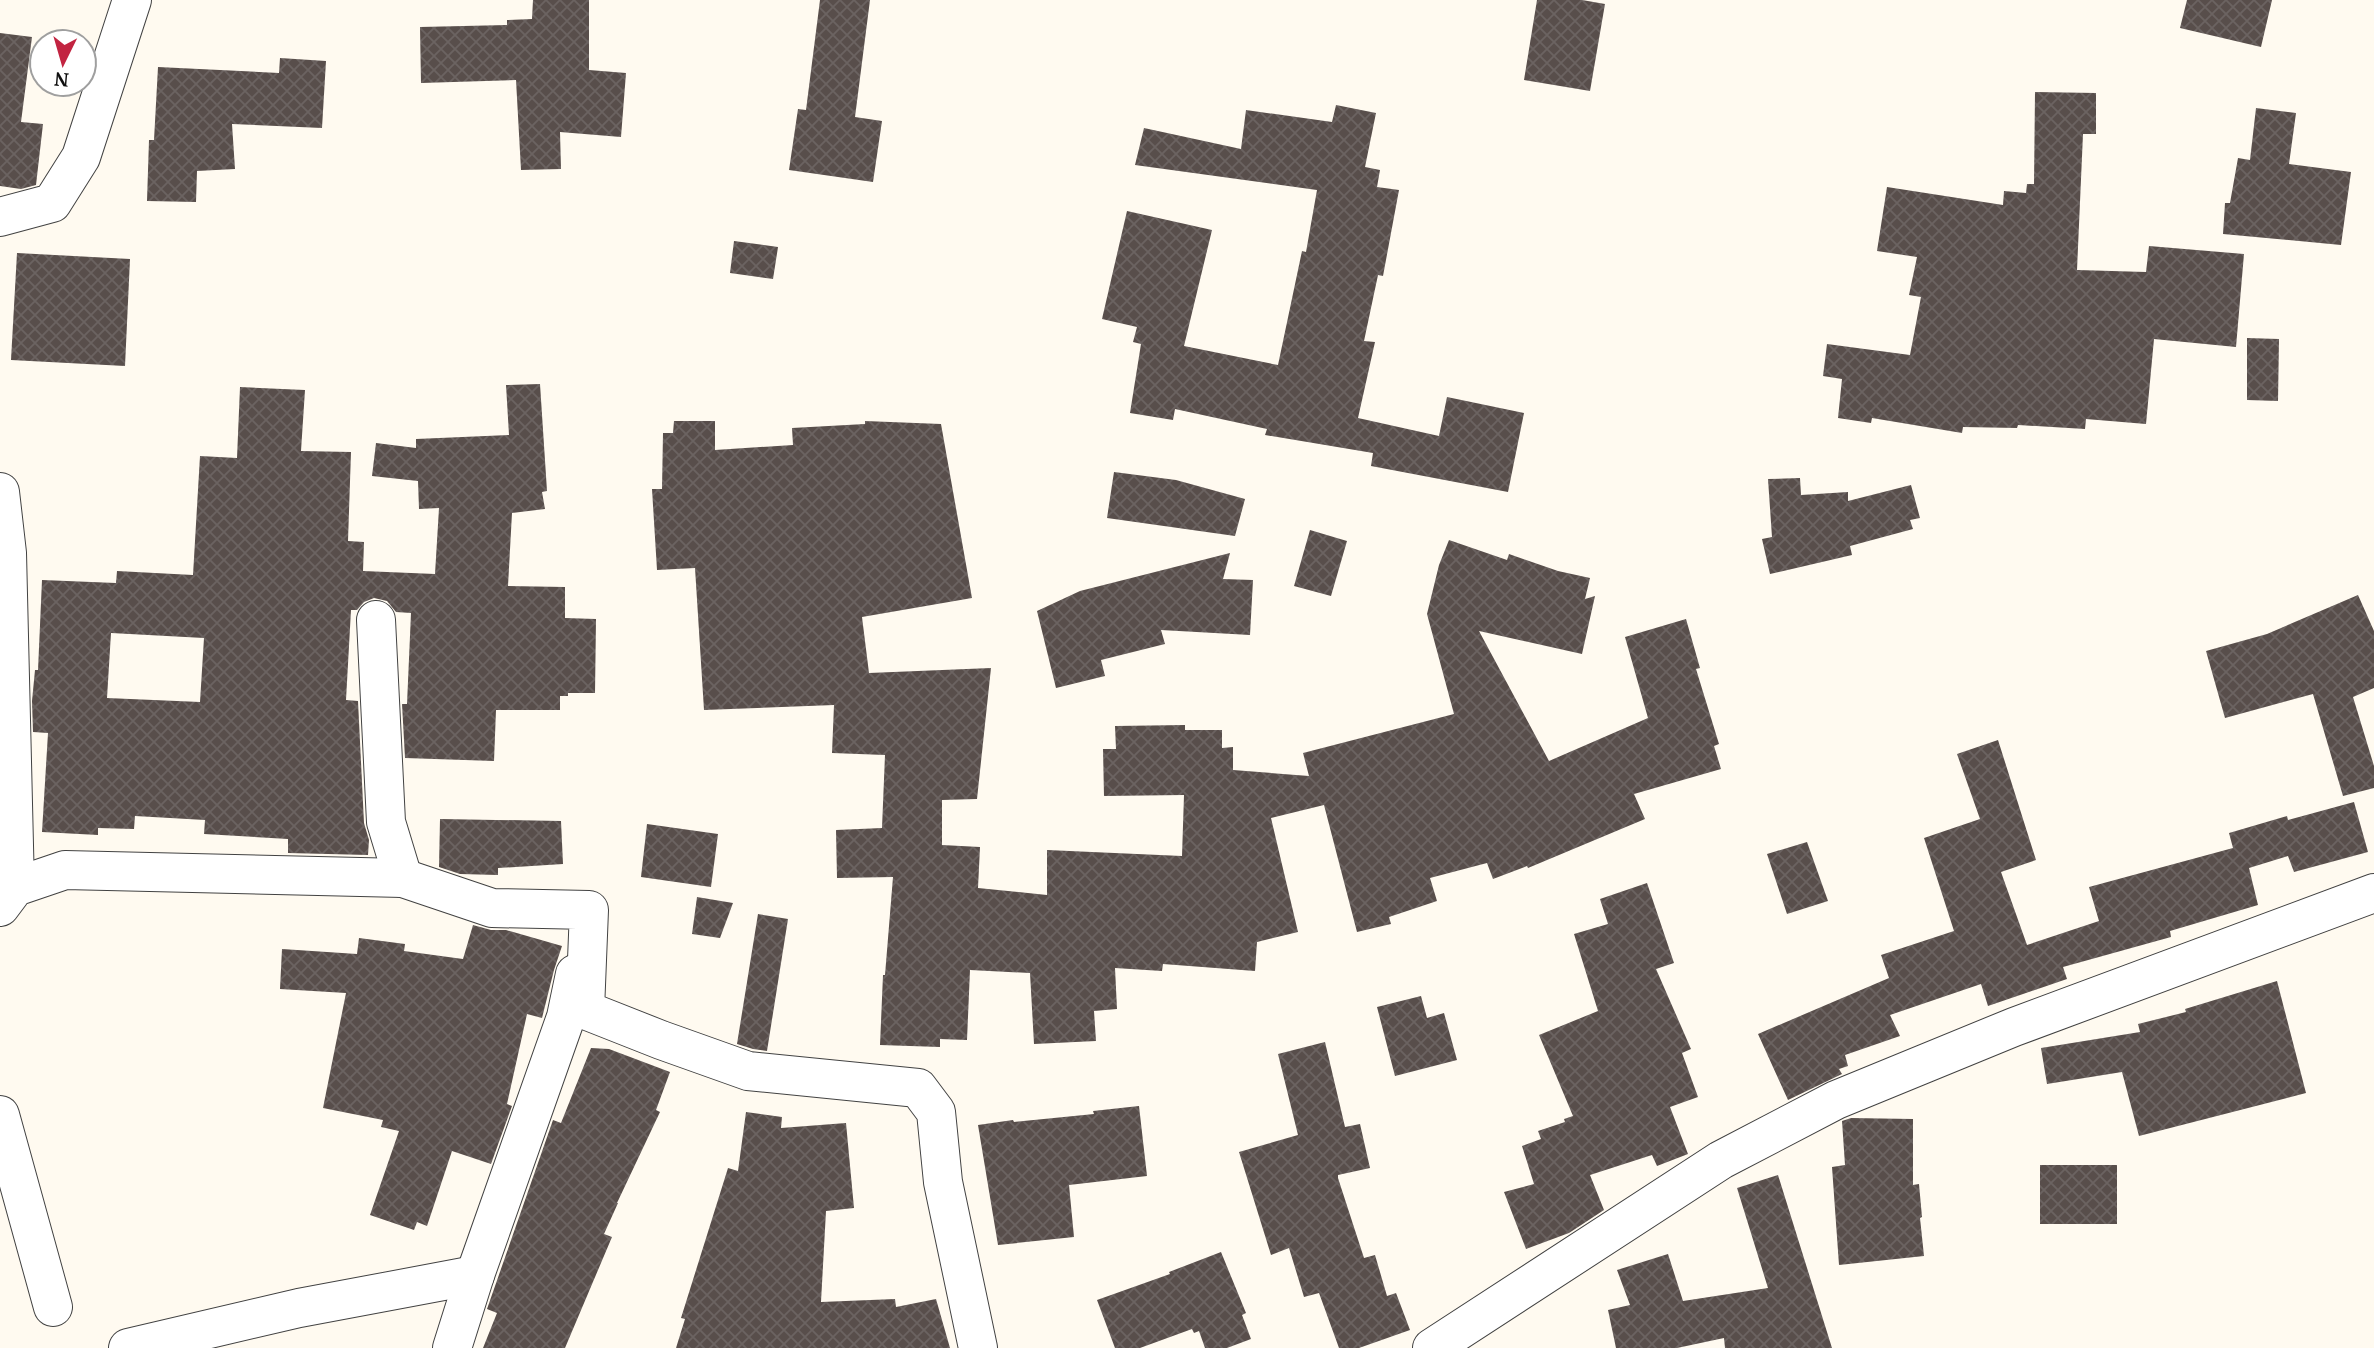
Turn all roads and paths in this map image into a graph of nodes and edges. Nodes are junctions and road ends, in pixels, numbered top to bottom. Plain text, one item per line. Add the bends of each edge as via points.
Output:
1 (132, 0) edge
2 (0, 217) edge
3 (0, 492) edge
4 (376, 620) dead end
5 (402, 878) junction
6 (2374, 893) edge
7 (8, 897) edge
8 (589, 910) junction
9 (0, 1115) edge
10 (475, 1275) junction
11 (53, 1307) dead end
12 (128, 1348) edge
13 (452, 1348) edge
14 (978, 1348) edge
15 (1432, 1348) edge

1 - 2 street via 81,157 52,203
3 - 7 street via 7,553
4 - 5 street via 386,822
5 - 7 street via 65,870
5 - 8 street via 492,908
6 - 15 street via 2014,1027 1836,1100 1721,1160
8 - 10 street via 566,1017
8 - 14 street via 585,1010 748,1071 918,1088 936,1112 943,1182
9 - 11 street
10 - 12 street via 299,1308
10 - 13 street

